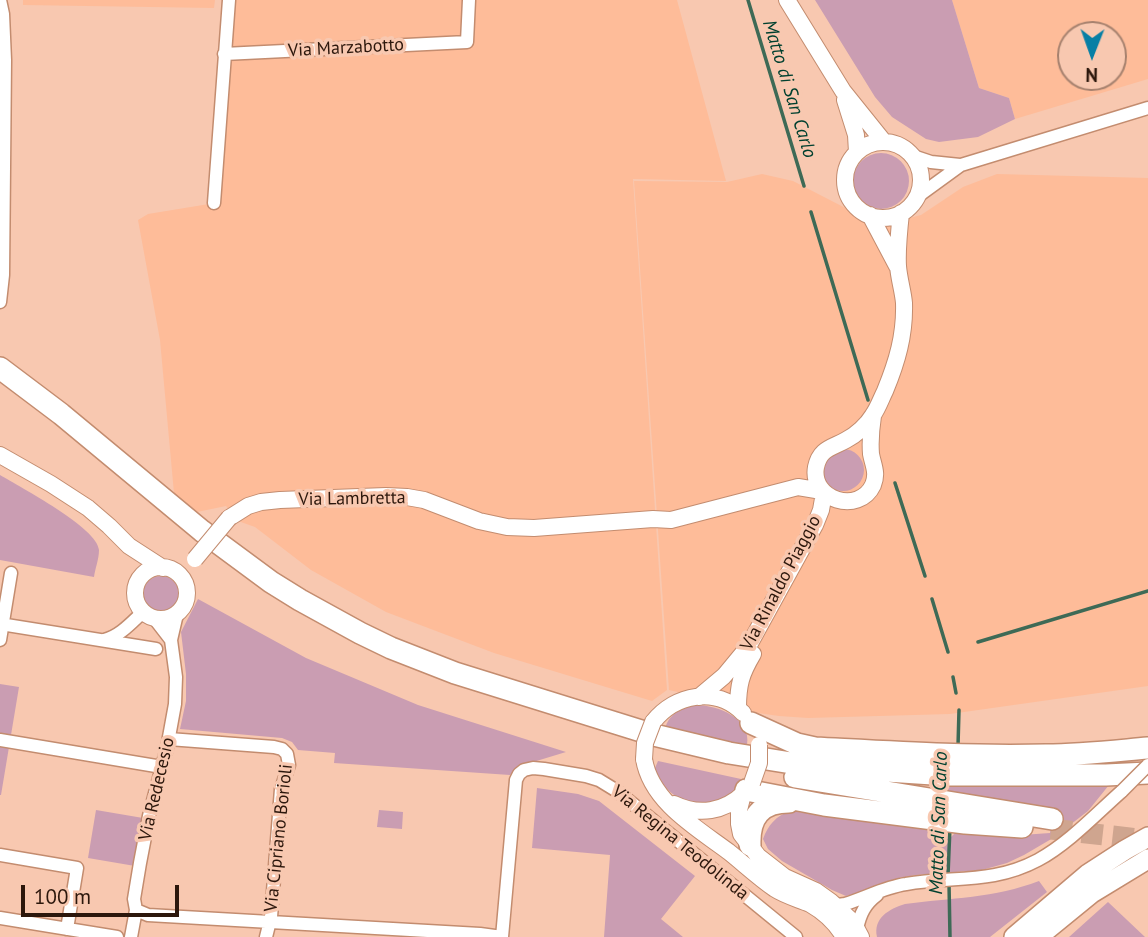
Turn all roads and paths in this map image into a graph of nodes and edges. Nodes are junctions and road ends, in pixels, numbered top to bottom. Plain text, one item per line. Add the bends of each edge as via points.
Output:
1 (2, 0) edge
2 (229, 0) edge
3 (469, 0) edge
4 (787, 0) edge
5 (224, 54) junction
6 (842, 91) junction
7 (1148, 108) edge
8 (2, 136) edge
9 (884, 142) junction
10 (857, 152) junction
11 (912, 156) junction
12 (961, 165) junction
13 (917, 197) junction
14 (214, 203) dead end
15 (901, 213) junction
16 (870, 215) junction
17 (898, 268) junction
18 (0, 302) edge
19 (0, 368) edge
20 (0, 386) edge
21 (873, 416) junction
22 (844, 442) junction
23 (0, 446) edge
24 (0, 456) edge
25 (872, 456) junction
26 (817, 465) junction
27 (51, 484) junction
28 (823, 492) junction
29 (846, 502) junction
30 (653, 519) junction
31 (129, 546) junction
32 (195, 559) junction
33 (167, 569) junction
34 (11, 573) dead end
35 (139, 580) junction
36 (185, 584) junction
37 (177, 614) junction
38 (148, 615) junction
39 (1, 624) edge
40 (0, 640) edge
41 (171, 640) junction
42 (100, 641) junction
43 (156, 649) dead end
44 (699, 697) junction
45 (744, 715) junction
46 (169, 739) junction
47 (0, 740) edge
48 (1148, 748) edge
49 (1148, 765) edge
50 (162, 767) junction
51 (1148, 773) edge
52 (747, 789) junction
53 (666, 801) junction
54 (803, 802) junction
55 (1148, 837) edge
56 (750, 845) junction
57 (0, 855) edge
58 (1148, 859) edge
59 (883, 891) junction
60 (830, 901) junction
61 (136, 910) junction
62 (0, 918) edge
63 (269, 923) junction
64 (67, 929) junction
65 (854, 934) edge
66 (117, 937) edge
67 (131, 937) edge
68 (266, 937) edge
69 (502, 937) edge
70 (796, 937) edge
71 (1014, 937) edge
72 (1038, 937) edge

1 - 8 street
2 - 5 street
3 - 5 street, Via Marzabotto via 467,42
4 - 6 street
5 - 14 street
6 - 9 street
6 - 10 street
7 - 12 street
8 - 18 street
9 - 10 street
9 - 11 street via 900,145
10 - 16 street, Via Rinaldo Piaggio via 847,166 845,186 854,205
11 - 12 street
11 - 13 street via 920,173
12 - 13 street
13 - 15 street
15 - 16 street via 883,218
15 - 17 street, Via Rinaldo Piaggio
16 - 17 street, Via Rinaldo Piaggio
17 - 21 street, Via Rinaldo Piaggio via 904,300 903,335
19 - 51 highway via 271,582 360,633 455,673 654,735 810,766 948,775
20 - 54 highway via 247,583 367,652 464,690 685,757 1051,824 965,823
21 - 22 street, Via Rinaldo Piaggio
21 - 25 street, Via Rinaldo Piaggio
22 - 25 street
22 - 26 street, Via Rinaldo Piaggio via 822,453
23 - 27 street
24 - 27 street
25 - 29 street, Via Rinaldo Piaggio via 875,475 870,489
26 - 28 street, Via Rinaldo Piaggio via 816,479
26 - 30 street, Via Lambretta via 796,480
27 - 31 street via 98,515
28 - 29 street, Via Rinaldo Piaggio
28 - 30 street, Via Lambretta via 798,487 671,520
28 - 44 street, Via Rinaldo Piaggio via 815,525 748,647
29 - 45 street, Via Rinaldo Piaggio via 828,517 743,671 738,686
30 - 32 street, Via Lambretta, bridge via 534,528 485,523 407,497 280,500 248,506 229,518
31 - 33 street
31 - 35 street
32 - 33 street, Via Lambretta
32 - 36 street, Via Lambretta
33 - 35 street via 150,570
33 - 36 street via 180,575
34 - 39 street
35 - 38 street via 136,597
36 - 37 street via 186,599
37 - 38 street via 164,619
37 - 41 street, Via Redecesio
38 - 41 street
38 - 42 street
39 - 40 street
39 - 42 street
41 - 46 street, Via Redecesio via 176,685
42 - 43 street
44 - 45 street via 719,698
44 - 53 street, bridge via 671,704 653,722 645,743 651,781
45 - 48 highway via 797,744 815,748 1013,756
45 - 52 street, bridge via 759,745 759,763
46 - 50 street, Via Redecesio
46 - 63 street, Via Cipriano Borioli via 286,751 289,761 281,789
47 - 50 street
49 - 59 street, bridge via 1038,860 994,876 906,884
50 - 61 street, Via Redecesio via 140,863
52 - 53 street via 729,805 712,810 692,810
52 - 54 highway
52 - 56 street via 739,824
53 - 65 street via 777,890
54 - 56 highway via 776,802 763,809 752,822
55 - 71 main road via 1088,874
56 - 60 street via 777,872
57 - 64 street via 77,868
58 - 72 main road via 1092,893
59 - 60 street via 845,905
59 - 65 street via 863,910
60 - 65 street via 846,915
61 - 63 street via 148,915
61 - 67 street, Via Redecesio
62 - 64 street
63 - 68 street, Via Cipriano Borioli
63 - 69 street
64 - 66 street
69 - 70 street, Via Regina Teodolinda via 516,780 533,768 572,773 608,785

